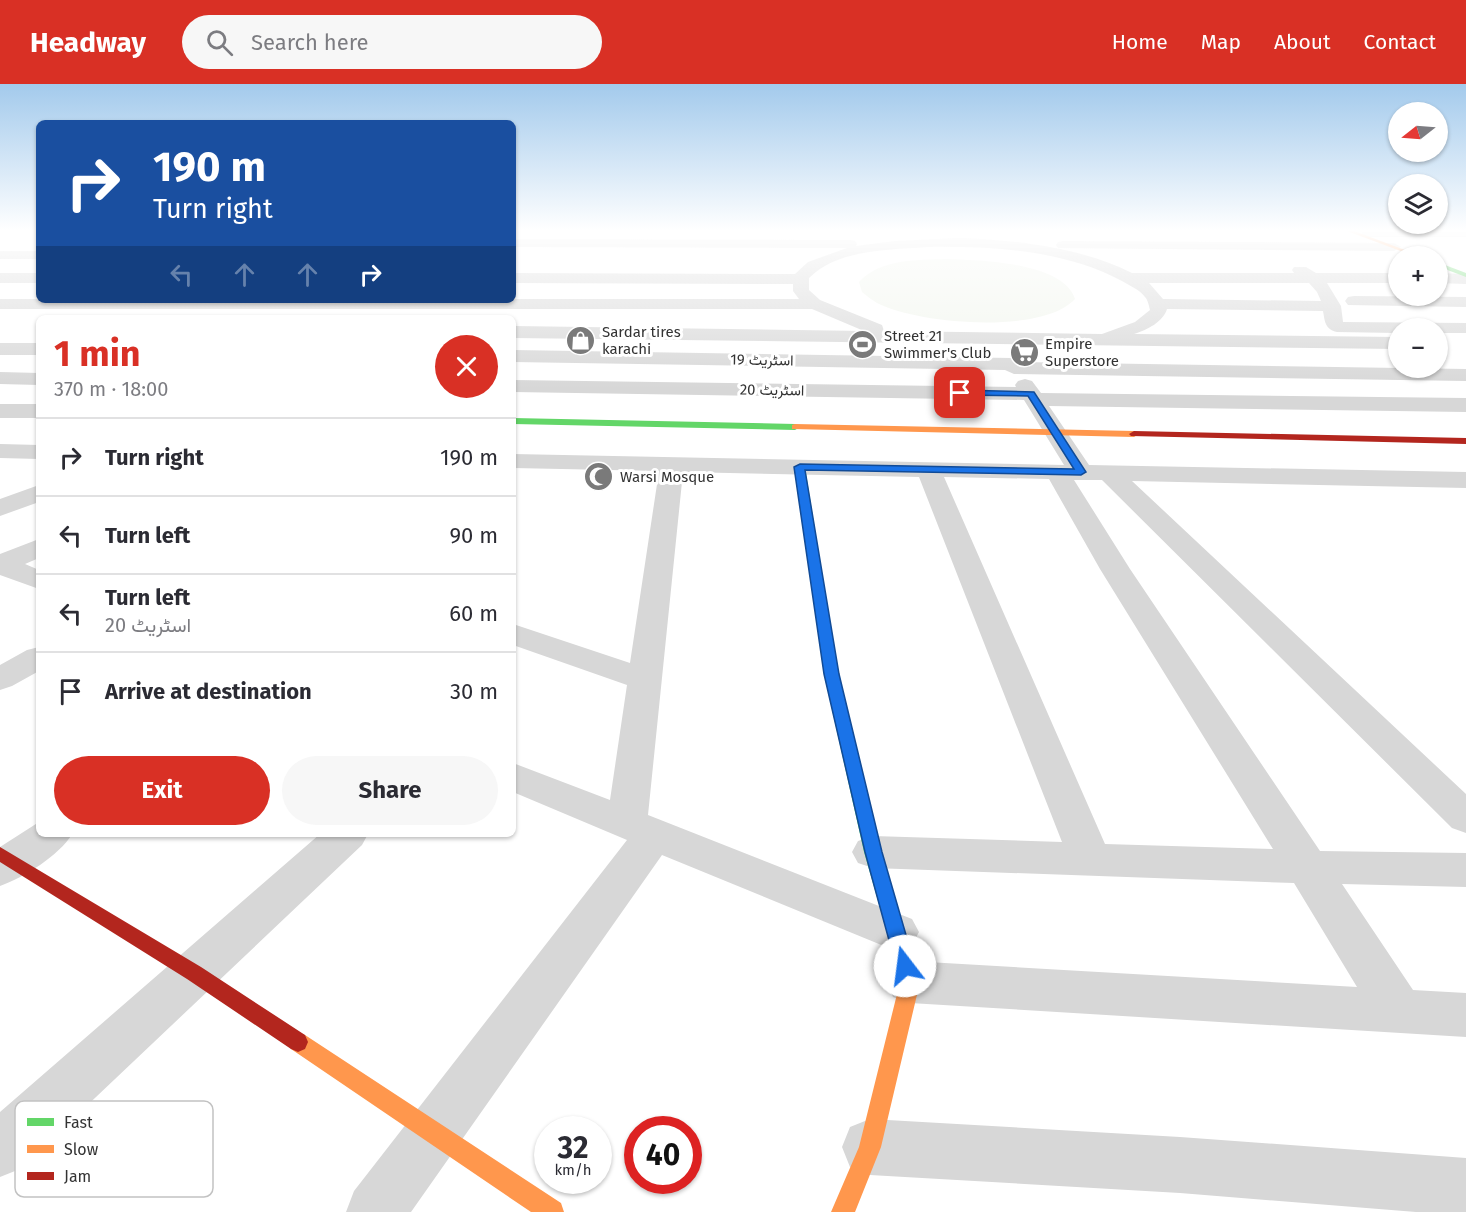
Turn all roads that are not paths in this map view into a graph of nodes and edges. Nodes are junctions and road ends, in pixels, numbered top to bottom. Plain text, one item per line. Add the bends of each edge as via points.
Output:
1 (744, 284) edge
2 (1133, 284) edge
3 (1197, 284) edge
4 (1310, 284) edge
5 (1372, 284) edge
6 (800, 285) junction
7 (0, 290) edge
8 (36, 290) edge
9 (516, 290) edge
10 (1325, 294) junction
11 (1466, 302) edge
12 (368, 303) edge
13 (0, 304) edge
14 (814, 304) junction
15 (1150, 305) junction
16 (355, 315) edge
17 (1276, 323) dead end
18 (1311, 324) dead end
19 (1334, 324) junction
20 (1466, 328) edge
21 (516, 332) edge
22 (991, 332) junction
23 (903, 338) junction
24 (1098, 340) junction
25 (1245, 342) junction
26 (1388, 343) edge
27 (1448, 344) edge
28 (1466, 344) edge
29 (0, 349) edge
30 (36, 350) edge
31 (516, 356) edge
32 (1013, 366) junction
33 (1282, 372) junction
34 (1466, 375) edge
35 (0, 378) edge
36 (36, 379) edge
37 (516, 386) edge
38 (1032, 397) junction
39 (1320, 403) junction
40 (1466, 405) edge
41 (0, 411) edge
42 (36, 411) edge
43 (516, 421) edge
44 (1055, 432) junction
45 (1466, 441) edge
46 (0, 451) edge
47 (36, 452) edge
48 (516, 461) edge
49 (672, 464) junction
50 (800, 467) junction
51 (928, 469) junction
52 (1082, 472) junction
53 (1466, 480) edge
54 (36, 494) edge
55 (0, 508) edge
56 (36, 549) edge
57 (0, 564) edge
58 (36, 579) edge
59 (516, 635) edge
60 (36, 659) edge
61 (0, 678) edge
62 (645, 680) junction
63 (516, 778) edge
64 (1466, 818) edge
65 (641, 827) junction
66 (46, 837) edge
67 (344, 837) edge
68 (873, 852) junction
69 (1090, 859) junction
70 (4, 861) edge
71 (1308, 867) junction
72 (1466, 870) edge
73 (896, 932) junction
74 (194, 973) junction
75 (910, 982) junction
76 (1399, 1010) junction
77 (1466, 1015) edge
78 (53, 1101) edge
79 (15, 1135) edge
80 (434, 1135) junction
81 (870, 1147) junction
82 (0, 1149) edge
83 (1466, 1187) edge
84 (375, 1212) edge
85 (552, 1212) edge
86 (843, 1212) edge

1 - 6 street
2 - 15 street
3 - 10 street
4 - 10 street
5 - 10 street
6 - 9 street
6 - 14 street
7 - 8 street
10 - 11 street
10 - 15 street
10 - 19 street
12 - 13 street
12 - 14 street
12 - 16 street
14 - 23 street
15 - 17 street
15 - 24 street via 1141,326
18 - 19 street
19 - 20 street
21 - 23 street
22 - 23 street
22 - 24 street
22 - 32 street
24 - 25 street
25 - 26 street
25 - 33 street
27 - 28 street
29 - 30 street
31 - 32 street, اسٹریٹ 19
32 - 33 street, اسٹریٹ 19
32 - 38 street
33 - 34 street, اسٹریٹ 19
33 - 39 street
35 - 36 street
37 - 38 street, اسٹریٹ 20
38 - 39 street, اسٹریٹ 20
38 - 44 street
39 - 40 street, اسٹریٹ 20
41 - 42 street
43 - 44 street
44 - 45 street
44 - 52 street
46 - 47 street
48 - 49 street
49 - 50 street
49 - 62 street
50 - 51 street
50 - 68 street via 831,674
51 - 52 street
51 - 69 street
52 - 53 street
52 - 64 street
52 - 71 street via 1115,568
54 - 55 street
56 - 57 street
57 - 58 street
59 - 62 street
60 - 61 street
62 - 65 street
63 - 65 street
65 - 73 street
65 - 80 street
66 - 70 street
67 - 74 street
68 - 69 street
68 - 73 street
69 - 71 street
70 - 74 street
71 - 72 street
71 - 76 street
73 - 75 street
74 - 78 street
74 - 80 street
75 - 76 street
75 - 81 street
76 - 77 street
79 - 82 street
80 - 84 street
80 - 85 street
81 - 83 street
81 - 86 street

